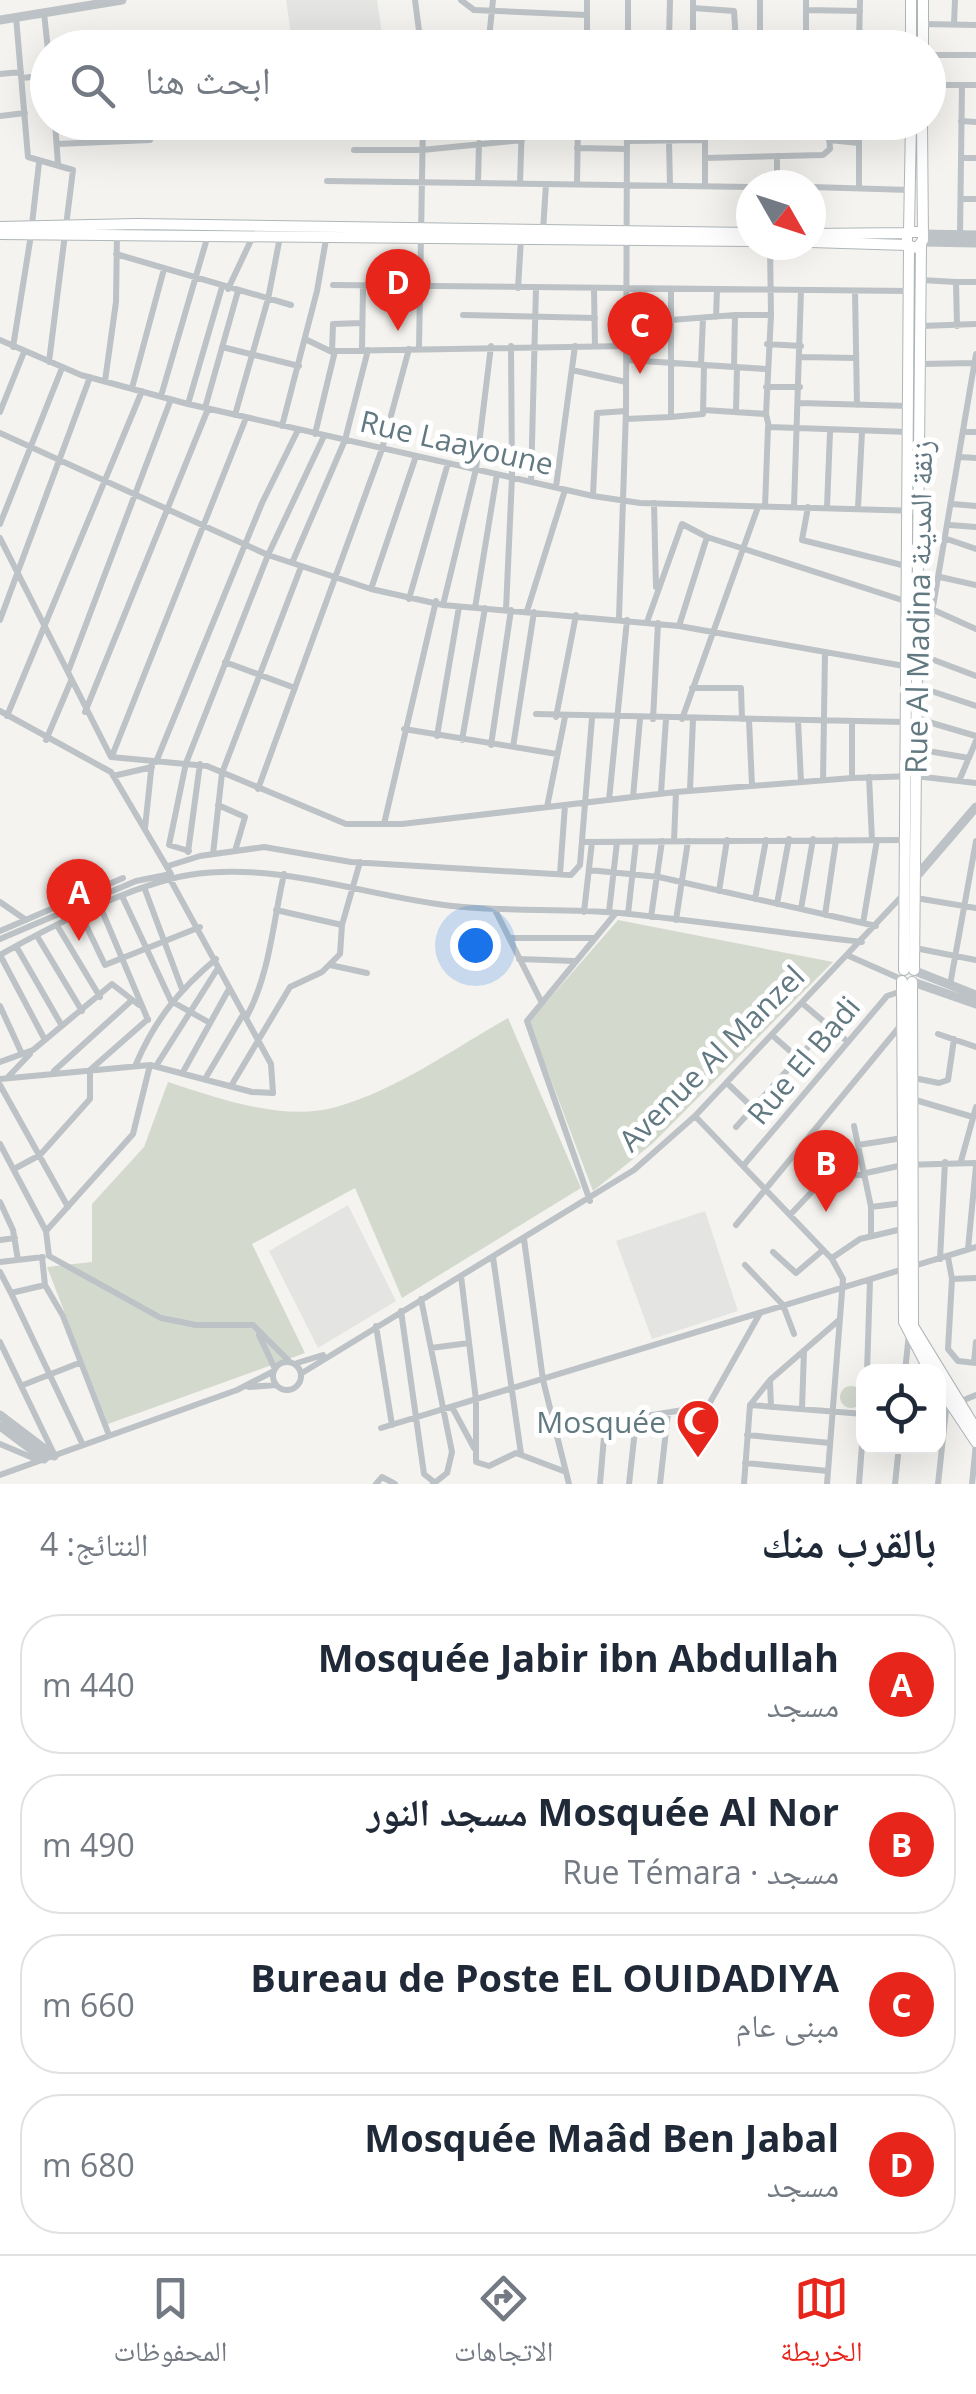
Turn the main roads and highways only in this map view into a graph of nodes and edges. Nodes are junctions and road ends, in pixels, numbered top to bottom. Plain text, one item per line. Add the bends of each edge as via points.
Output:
1 (912, 0) edge
2 (923, 0) edge
3 (914, 30) edge
4 (921, 30) edge
5 (911, 140) edge
6 (921, 140) edge
7 (0, 226) edge
8 (32, 228) junction
9 (66, 228) junction
10 (328, 232) junction
11 (421, 233) junction
12 (0, 234) edge
13 (736, 234) edge
14 (826, 235) edge
15 (626, 236) junction
16 (915, 239) junction
17 (736, 240) edge
18 (826, 242) edge
19 (915, 406) junction
20 (914, 511) junction
21 (912, 602) junction
22 (910, 720) junction
23 (910, 776) junction
24 (909, 896) junction
25 (907, 977) junction
26 (908, 1099) junction
27 (908, 1164) junction
28 (909, 1270) junction
29 (911, 1332) junction
30 (926, 1364) edge
31 (946, 1397) edge
32 (976, 1429) edge
33 (976, 1442) edge

1 - 3 main road
2 - 4 main road
5 - 16 main road
6 - 16 main road
7 - 8 main road
8 - 9 main road
8 - 12 main road
9 - 10 main road
9 - 10 main road
10 - 11 main road
11 - 15 main road
11 - 15 main road
13 - 15 main road
14 - 16 main road
15 - 17 main road
16 - 18 main road
16 - 19 main road, Rue Al Madina زنقة المدينة
16 - 19 main road, Rue Al Madina زنقة المدينة via 921,280
19 - 20 main road, Rue Al Madina زنقة المدينة
19 - 20 main road, Rue Al Madina زنقة المدينة
20 - 21 main road, Rue Al Madina زنقة المدينة
20 - 21 main road, Rue Al Madina زنقة المدينة via 907,566
21 - 22 main road, Rue Al Madina زنقة المدينة via 904,666
21 - 22 main road, Rue Al Madina زنقة المدينة via 921,655
22 - 23 main road, Rue Al Madina زنقة المدينة
22 - 23 main road, Rue Al Madina زنقة المدينة
23 - 24 main road, Rue Al Madina زنقة المدينة via 903,840
23 - 24 main road, Rue Al Madina زنقة المدينة via 915,878
24 - 25 main road, Rue Al Madina زنقة المدينة
24 - 25 main road, Rue Al Madina زنقة المدينة via 915,948
25 - 26 main road
25 - 26 main road via 914,1078
26 - 27 main road
26 - 27 main road
27 - 28 main road
27 - 28 main road via 903,1203
28 - 29 main road
29 - 30 main road
29 - 32 main road
31 - 33 main road

